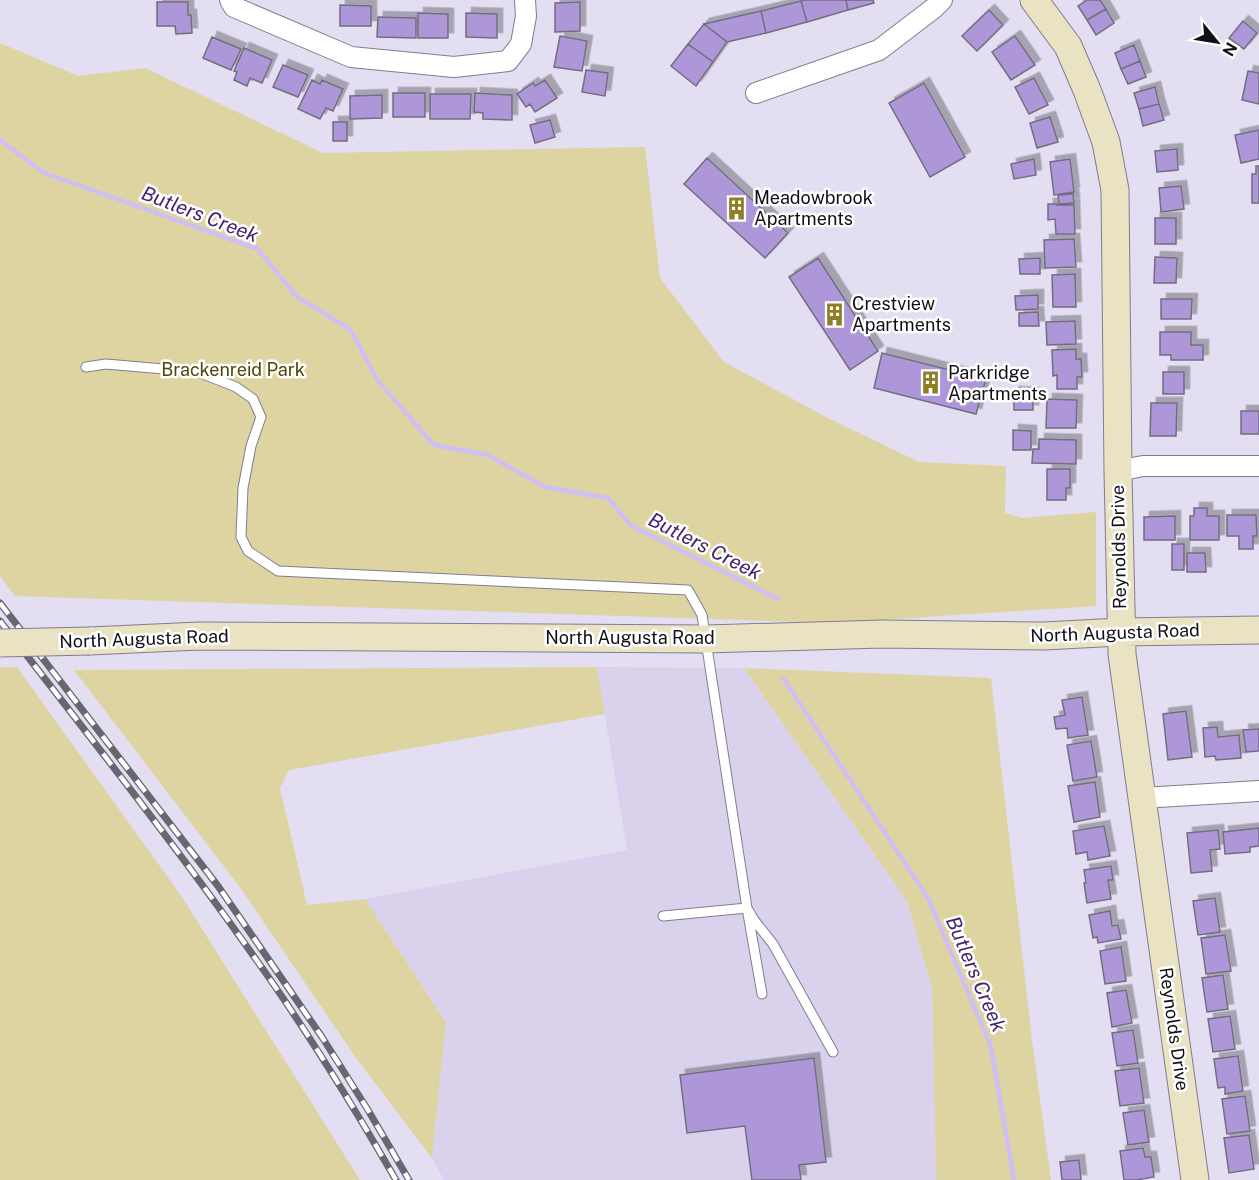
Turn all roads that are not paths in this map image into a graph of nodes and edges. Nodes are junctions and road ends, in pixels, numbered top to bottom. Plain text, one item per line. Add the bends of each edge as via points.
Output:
1 (230, 0) edge
2 (525, 0) edge
3 (942, 0) edge
4 (1034, 0) edge
5 (756, 93) dead end
6 (86, 367) dead end
7 (1259, 466) edge
8 (1118, 471) junction
9 (1259, 630) edge
10 (1120, 632) junction
11 (706, 639) junction
12 (0, 643) edge
13 (1259, 791) edge
14 (1142, 798) junction
15 (747, 908) junction
16 (663, 916) dead end
17 (762, 994) dead end
18 (832, 1052) dead end
19 (1195, 1180) edge

1 - 2 street via 234,7 351,57 454,68 508,62 521,44
3 - 5 street via 879,50
4 - 8 main road, Reynolds Drive via 1068,46 1087,90 1106,142 1115,190
6 - 11 lane via 106,364 198,372 254,399 261,417 243,488 241,537 248,550 278,571 688,590 702,615
7 - 8 street via 1143,466
8 - 10 main road, Reynolds Drive
9 - 10 main road, North Augusta Road
10 - 11 main road, North Augusta Road
10 - 14 main road, Reynolds Drive
11 - 12 main road, North Augusta Road, bridge via 199,636
11 - 15 lane
13 - 14 street
14 - 19 main road, Reynolds Drive
15 - 16 lane
15 - 17 lane
15 - 18 lane via 773,944

